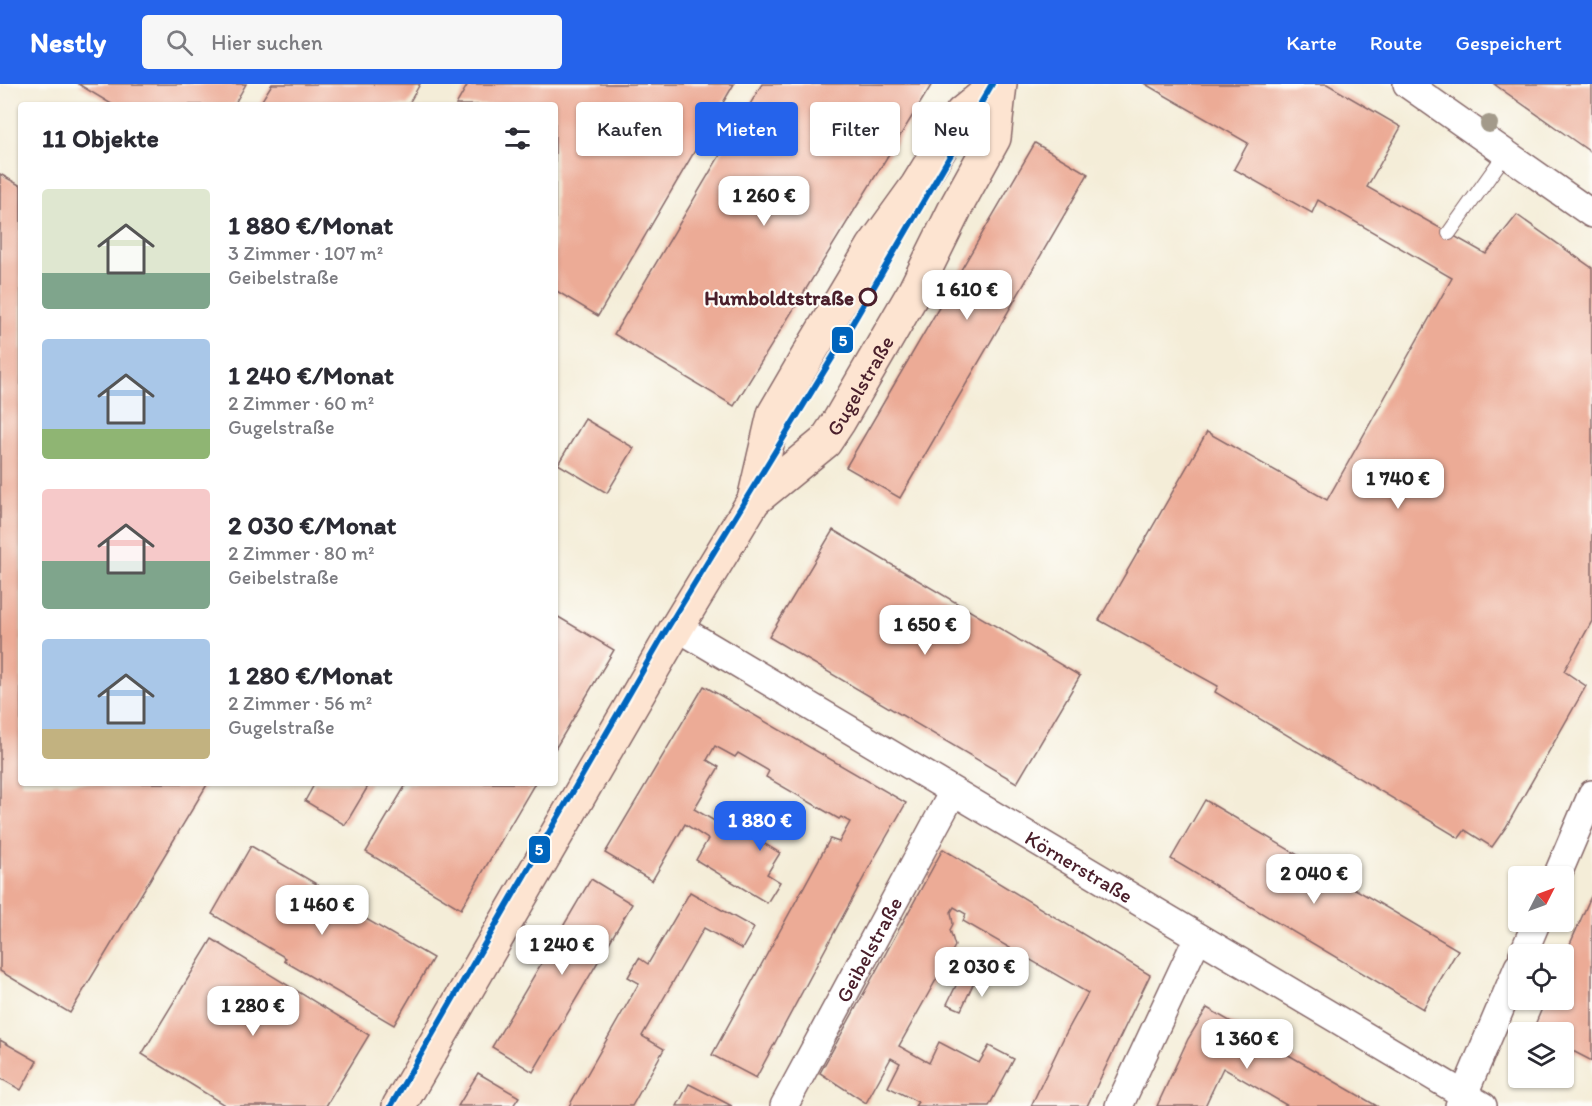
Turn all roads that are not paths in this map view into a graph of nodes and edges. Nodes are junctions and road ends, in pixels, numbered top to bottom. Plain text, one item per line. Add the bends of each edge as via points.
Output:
1 (999, 84) edge
2 (1407, 84) edge
3 (1506, 153) junction
4 (1592, 214) edge
5 (1449, 233) dead end
6 (754, 500) junction
7 (677, 627) junction
8 (953, 792) junction
9 (1592, 794) edge
10 (1561, 866) edge
11 (1198, 937) junction
12 (1508, 993) edge
13 (1468, 1102) edge
14 (399, 1106) edge
15 (784, 1106) edge
16 (1119, 1106) edge

1 - 6 street, Gugelstraße via 962,113 873,247 803,364 774,414
1 - 6 street, Gugelstraße via 994,138 921,280 838,421 825,442
2 - 3 street
3 - 4 street
3 - 5 lane
6 - 7 street, Gugelstraße
7 - 8 street, Körnerstraße
7 - 14 street, Gugelstraße
8 - 11 street, Körnerstraße
8 - 15 street, Geibelstraße
9 - 10 street
11 - 13 street, Körnerstraße
11 - 16 street
12 - 13 street

